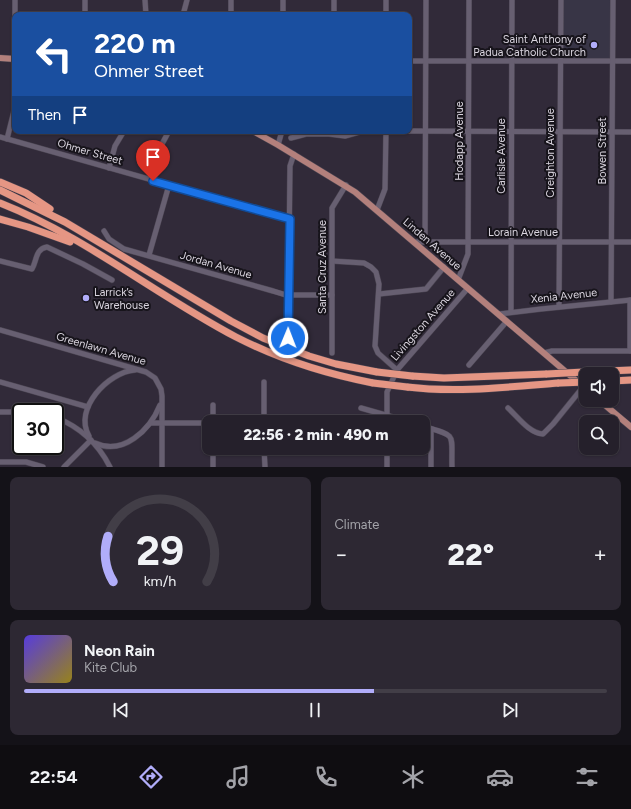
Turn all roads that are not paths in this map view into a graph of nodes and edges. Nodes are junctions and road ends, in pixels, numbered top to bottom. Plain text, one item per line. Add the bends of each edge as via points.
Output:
1 (15, 0) edge
2 (85, 0) edge
3 (145, 0) edge
4 (187, 0) edge
5 (231, 0) edge
6 (283, 0) edge
7 (334, 0) edge
8 (386, 0) edge
9 (426, 0) edge
10 (470, 0) edge
11 (512, 0) edge
12 (561, 0) edge
13 (613, 0) edge
14 (15, 12) edge
15 (85, 12) edge
16 (146, 12) edge
17 (184, 12) edge
18 (231, 12) edge
19 (283, 12) edge
20 (334, 12) edge
21 (386, 12) edge
22 (0, 58) edge
23 (12, 59) edge
24 (412, 61) edge
25 (426, 61) junction
26 (469, 61) junction
27 (512, 61) junction
28 (560, 61) junction
29 (612, 61) junction
30 (631, 61) edge
31 (12, 119) edge
32 (412, 131) edge
33 (426, 131) junction
34 (469, 131) junction
35 (512, 131) junction
36 (560, 131) junction
37 (612, 132) junction
38 (631, 132) edge
39 (122, 134) edge
40 (167, 134) edge
41 (258, 134) edge
42 (281, 134) edge
43 (316, 134) edge
44 (337, 134) edge
45 (352, 134) edge
46 (386, 134) edge
47 (0, 137) edge
48 (291, 138) dead end
49 (7, 139) junction
50 (278, 145) junction
51 (294, 154) junction
52 (109, 168) junction
53 (153, 181) junction
54 (0, 182) edge
55 (169, 185) junction
56 (346, 186) junction
57 (0, 190) edge
58 (0, 203) edge
59 (377, 210) junction
60 (0, 219) edge
61 (290, 219) junction
62 (104, 231) dead end
63 (88, 235) junction
64 (414, 242) junction
65 (425, 242) junction
66 (468, 242) junction
67 (511, 242) junction
68 (559, 242) junction
69 (611, 242) junction
70 (631, 242) edge
71 (93, 251) junction
72 (150, 255) junction
73 (0, 261) edge
74 (332, 261) junction
75 (444, 267) junction
76 (112, 280) dead end
77 (458, 280) junction
78 (468, 288) junction
79 (379, 294) junction
80 (289, 295) junction
81 (332, 295) junction
82 (630, 300) edge
83 (611, 302) junction
84 (559, 307) junction
85 (511, 312) junction
86 (499, 314) junction
87 (507, 321) junction
88 (0, 330) edge
89 (288, 338) dead end
90 (630, 351) edge
91 (332, 353) dead end
92 (544, 353) junction
93 (469, 365) dead end
94 (631, 368) edge
95 (137, 370) junction
96 (397, 370) junction
97 (579, 381) edge
98 (0, 382) edge
99 (264, 382) dead end
100 (579, 385) edge
101 (579, 393) edge
102 (162, 402) junction
103 (213, 405) dead end
104 (88, 407) junction
105 (609, 407) edge
106 (361, 408) dead end
107 (508, 408) dead end
108 (0, 412) edge
109 (12, 412) edge
110 (213, 415) edge
111 (264, 415) edge
112 (384, 415) edge
113 (387, 415) edge
114 (64, 421) edge
115 (628, 421) edge
116 (162, 422) junction
117 (151, 423) junction
118 (202, 423) edge
119 (631, 427) edge
120 (431, 429) joint
121 (92, 440) junction
122 (213, 455) edge
123 (264, 455) edge
124 (387, 455) edge
125 (0, 462) edge
126 (43, 467) edge
127 (64, 467) edge
128 (110, 467) edge
129 (162, 467) edge
130 (213, 467) edge
131 (265, 467) edge
132 (387, 467) edge
133 (431, 467) edge
134 (452, 467) edge

1 - 14 street
2 - 15 street
3 - 16 street
4 - 17 street
5 - 18 street
6 - 19 street
7 - 20 street
8 - 21 street
9 - 25 street
10 - 26 street, Hodapp Avenue
11 - 27 street, Carlisle Avenue
12 - 28 street, Creighton Avenue
13 - 29 street, Bowen Street
22 - 23 main road
24 - 25 street
25 - 26 street
25 - 33 street
26 - 27 street
26 - 34 street, Hodapp Avenue
27 - 28 street
27 - 35 street, Carlisle Avenue
28 - 29 street
28 - 36 street, Creighton Avenue
29 - 30 street
29 - 37 street, Bowen Street
31 - 49 street
32 - 33 street
33 - 34 street
33 - 65 street
34 - 35 street
34 - 66 street, Hodapp Avenue
35 - 36 street
35 - 67 street, Carlisle Avenue
36 - 37 street
36 - 68 street, Creighton Avenue
37 - 38 street
37 - 69 street, Bowen Street
39 - 52 street via 115,146
40 - 53 street via 162,144
41 - 50 main road, Linden Avenue
42 - 50 street
43 - 48 street
44 - 45 street
46 - 59 street via 385,189
47 - 49 street, Ohmer Street
49 - 52 street, Ohmer Street
50 - 51 main road, Linden Avenue
51 - 56 main road, Linden Avenue
51 - 61 street via 290,166
52 - 53 street, Ohmer Street
53 - 55 street, Ohmer Street
54 - 63 highway via 26,193
55 - 61 street, Ohmer Street
55 - 72 street
56 - 59 main road, Linden Avenue
56 - 74 street, Santa Cruz Avenue via 332,208
57 - 63 highway
58 - 71 highway via 27,214
59 - 64 main road, Linden Avenue
60 - 71 highway via 55,235
61 - 80 street
62 - 72 street, Jordan Avenue via 108,238 120,247
63 - 94 highway, bridge via 231,322 263,338 336,364 412,376 466,378
64 - 65 street, Lorain Avenue
64 - 75 main road, Linden Avenue
65 - 66 street, Lorain Avenue
66 - 67 street, Lorain Avenue
66 - 77 street, Hodapp Avenue via 467,256
67 - 68 street, Lorain Avenue
67 - 85 street, Carlisle Avenue
68 - 69 street, Lorain Avenue
68 - 84 street, Creighton Avenue
69 - 70 street, Lorain Avenue
69 - 83 street, Bowen Street
71 - 100 highway, bridge via 237,337 270,353 322,371 373,383 440,390 559,383
72 - 80 street, Jordan Avenue
73 - 76 street via 32,269 39,252 47,247
74 - 79 street via 361,262 371,267 379,280
74 - 81 street, Santa Cruz Avenue
75 - 77 main road, Linden Avenue
75 - 79 street via 426,289
77 - 78 main road, Linden Avenue
78 - 86 main road, Linden Avenue
78 - 96 street, Livingston Avenue
79 - 96 street via 375,346 378,353
80 - 81 street, Jordan Avenue
80 - 89 street
81 - 91 street, Santa Cruz Avenue
82 - 83 street, Xenia Avenue
82 - 90 street
83 - 84 street, Xenia Avenue
84 - 85 street, Xenia Avenue
85 - 86 street, Xenia Avenue
86 - 87 main road, Linden Avenue
87 - 92 main road, Linden Avenue
87 - 93 street
88 - 95 street, Greenlawn Avenue
90 - 92 street
92 - 97 main road, Linden Avenue
95 - 102 street, Greenlawn Avenue via 155,378 161,389
95 - 104 street via 128,371 105,384
96 - 113 street, Livingston Avenue via 387,392
98 - 104 street
99 - 111 street
101 - 107 street via 543,434 533,431
102 - 116 street, Greenlawn Avenue
102 - 117 street
103 - 110 street
104 - 121 street via 85,429
105 - 115 main road
106 - 112 street
108 - 109 street
114 - 121 street
115 - 119 main road
116 - 117 street
116 - 118 street
116 - 129 street, Greenlawn Avenue
117 - 121 street via 135,438 121,445 106,447
120 - 133 street
120 - 134 street via 450,436
121 - 127 street
121 - 128 street
122 - 130 street
123 - 131 street
124 - 132 street
125 - 126 street via 26,462

